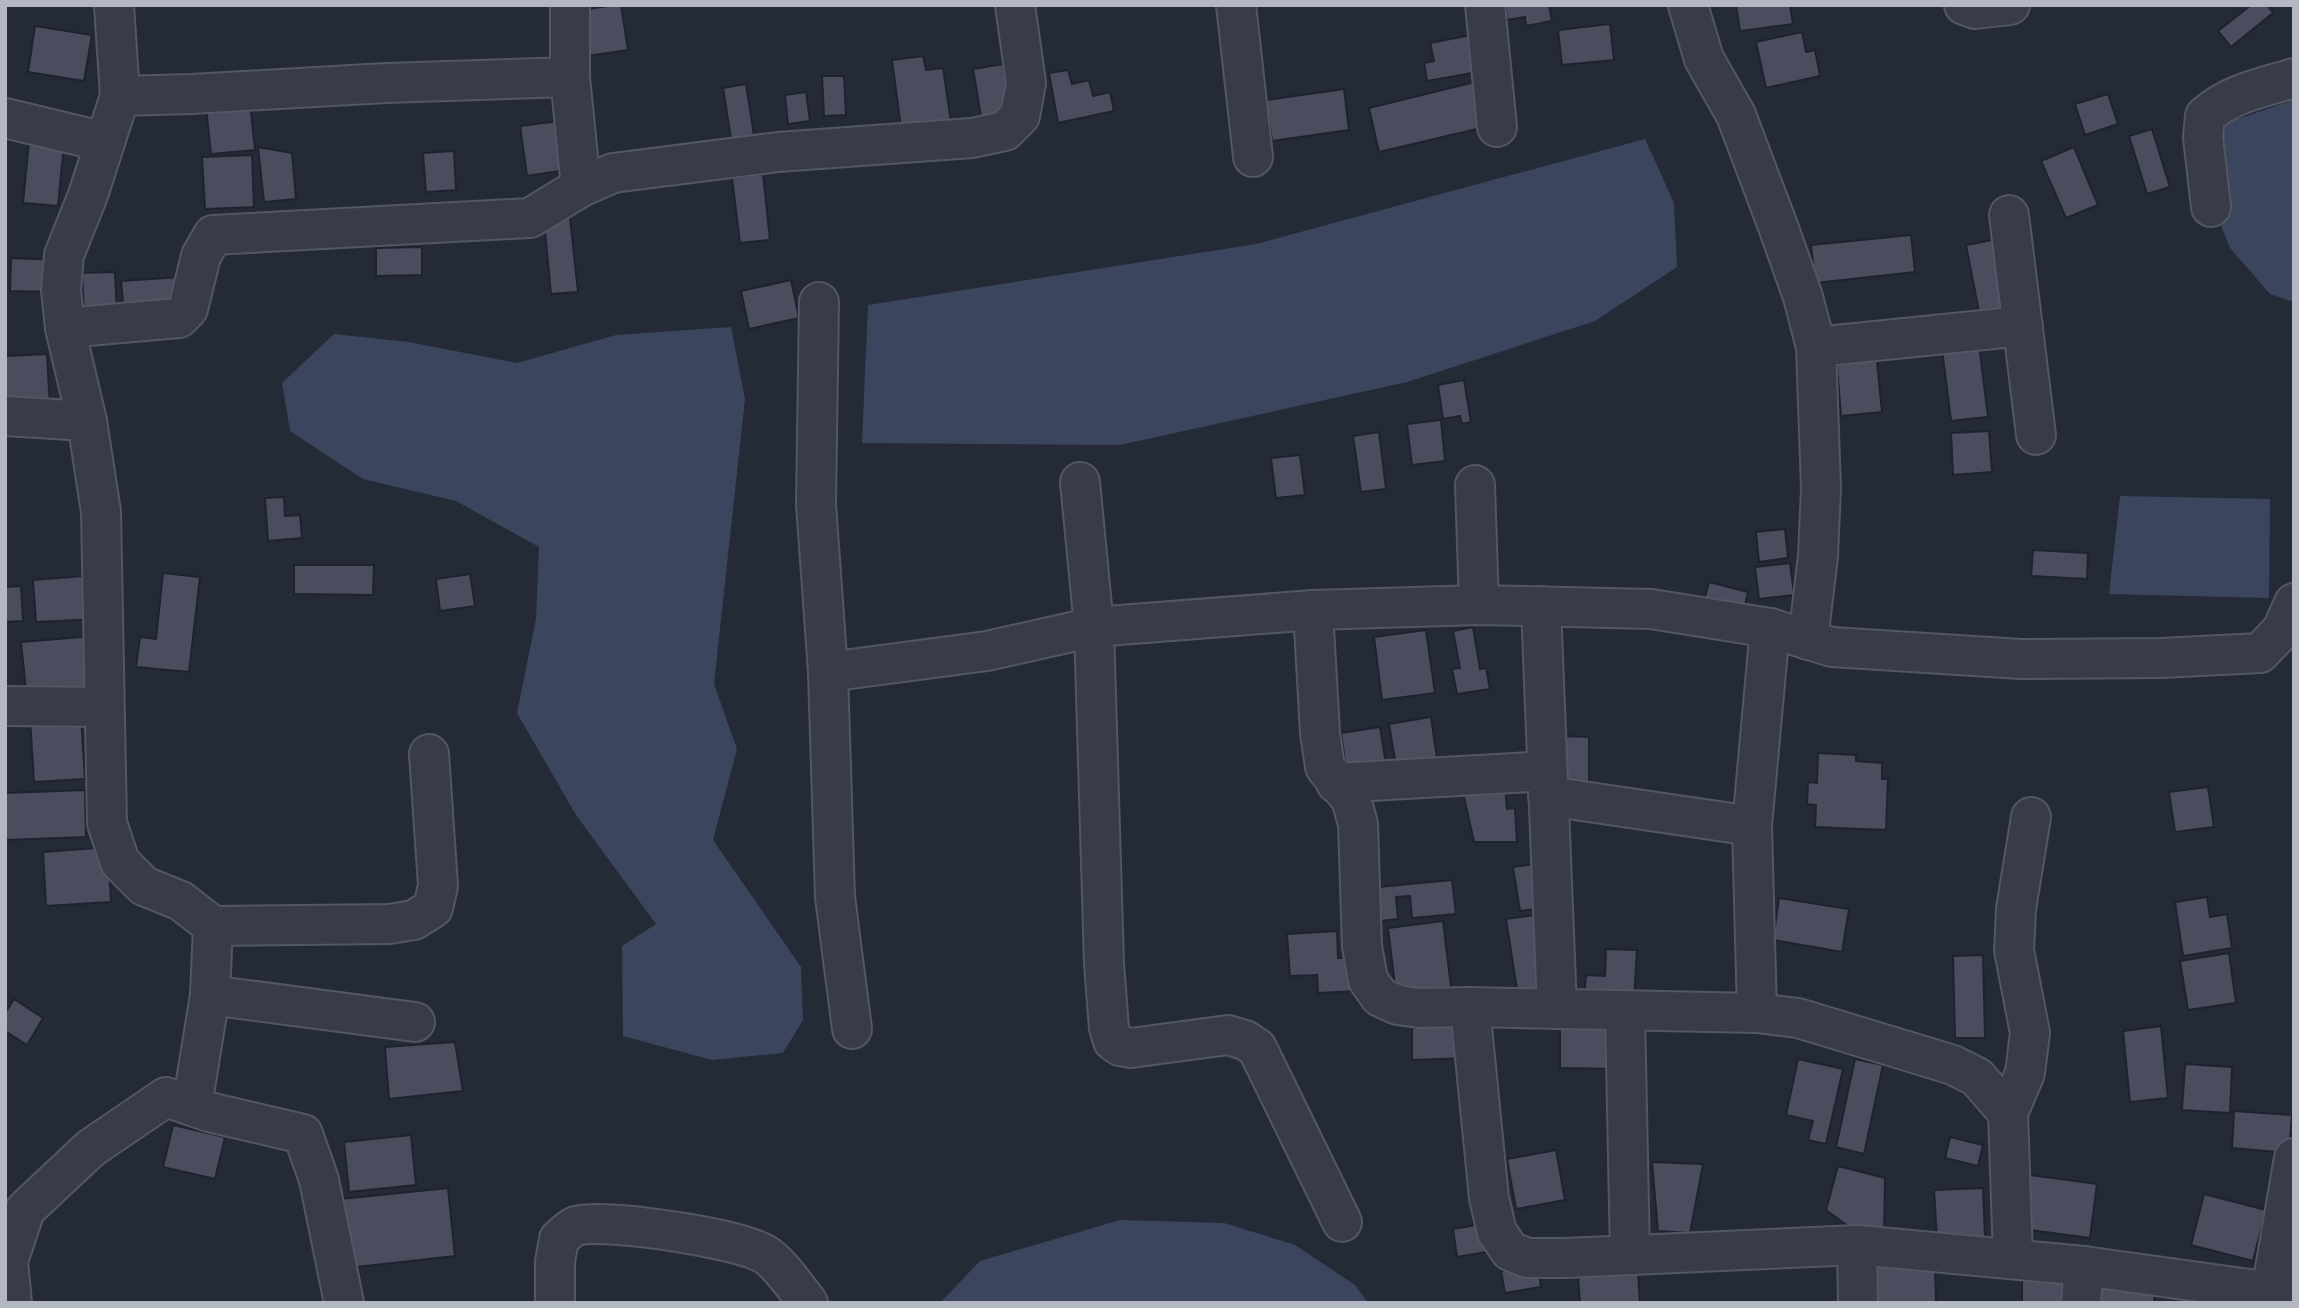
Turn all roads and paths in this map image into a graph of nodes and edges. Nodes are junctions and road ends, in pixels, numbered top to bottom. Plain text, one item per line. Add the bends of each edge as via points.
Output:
1 (114, 5) edge
2 (570, 5) edge
3 (1015, 5) edge
4 (1236, 5) edge
5 (1485, 5) edge
6 (1688, 5) edge
7 (1964, 5) edge
8 (2010, 5) edge
9 (569, 77) junction
10 (2294, 78) edge
11 (120, 96) junction
12 (5, 118) edge
13 (1497, 127) dead end
14 (105, 142) junction
15 (1253, 157) dead end
16 (581, 187) junction
17 (2211, 207) dead end
18 (2009, 215) dead end
19 (818, 302) dead end
20 (2023, 326) junction
21 (65, 328) junction
22 (1815, 347) junction
23 (5, 416) edge
24 (87, 421) junction
25 (2036, 435) dead end
26 (1080, 482) dead end
27 (1475, 485) dead end
28 (2294, 603) edge
29 (1479, 605) junction
30 (1541, 606) junction
31 (1313, 610) junction
32 (1094, 627) junction
33 (1770, 628) junction
34 (1808, 640) junction
35 (828, 672) junction
36 (5, 706) edge
37 (104, 707) junction
38 (429, 754) dead end
39 (1336, 783) junction
40 (1548, 783) junction
41 (2031, 817) dead end
42 (1752, 825) junction
43 (213, 926) junction
44 (210, 995) junction
45 (1470, 1007) junction
46 (1557, 1009) junction
47 (1625, 1011) junction
48 (1757, 1013) junction
49 (415, 1022) dead end
50 (852, 1029) dead end
51 (192, 1106) junction
52 (2008, 1113) junction
53 (2294, 1158) edge
54 (1342, 1222) dead end
55 (1857, 1245) junction
56 (1630, 1255) junction
57 (2013, 1258) junction
58 (2083, 1284) edge
59 (2282, 1296) edge
60 (12, 1303) edge
61 (344, 1303) edge
62 (555, 1303) edge
63 (808, 1303) edge
64 (1858, 1303) edge

1 - 11 street
2 - 9 street
3 - 16 street via 1026,83 1020,116 1005,131 613,173
4 - 15 street
5 - 13 street
6 - 22 street via 1704,59 1736,115 1779,229
7 - 8 street via 1975,9
9 - 11 street
9 - 16 street
10 - 17 street via 2238,94 2205,116
11 - 14 street
12 - 14 street
14 - 21 street via 64,255
16 - 21 street via 530,218 213,235 201,256 188,309 179,318
18 - 20 street
19 - 35 street via 816,503
20 - 22 street
20 - 25 street
21 - 24 street
22 - 34 street via 1821,489
23 - 24 street
24 - 37 street via 101,512
26 - 32 street
27 - 29 street
28 - 34 street via 2282,630 2260,653 2021,659 1832,648
29 - 30 street
29 - 31 street
30 - 33 street via 1651,609
30 - 40 street
31 - 32 street
31 - 39 street via 1320,733 1325,767
32 - 35 street via 987,650
32 - 54 street via 1104,964 1113,1041 1143,1048 1228,1035 1257,1048
33 - 34 street
33 - 42 street
35 - 50 street via 835,897
36 - 37 street
37 - 43 street via 107,823 120,862 144,886 181,901
38 - 43 street via 438,886 433,908 414,920 389,924
39 - 40 street
39 - 45 street via 1351,799 1358,824 1362,946 1368,980 1380,997 1398,1005
40 - 42 street
40 - 46 street
41 - 52 street via 2014,950 2030,1033 2025,1073
42 - 48 street
43 - 44 street
44 - 49 street
44 - 51 street
45 - 46 street
45 - 56 street via 1489,1198 1497,1232 1510,1251 1527,1258
46 - 47 street
47 - 48 street
47 - 56 street
48 - 52 street via 1798,1018 1953,1065 1977,1076
51 - 60 street via 166,1097 91,1148 26,1210 8,1261
51 - 61 street via 303,1134 319,1180
52 - 57 street
53 - 59 street
55 - 56 street
55 - 57 street
55 - 64 street
57 - 58 street
58 - 59 street
62 - 63 street via 559,1239 575,1227 609,1223 716,1238 766,1255

